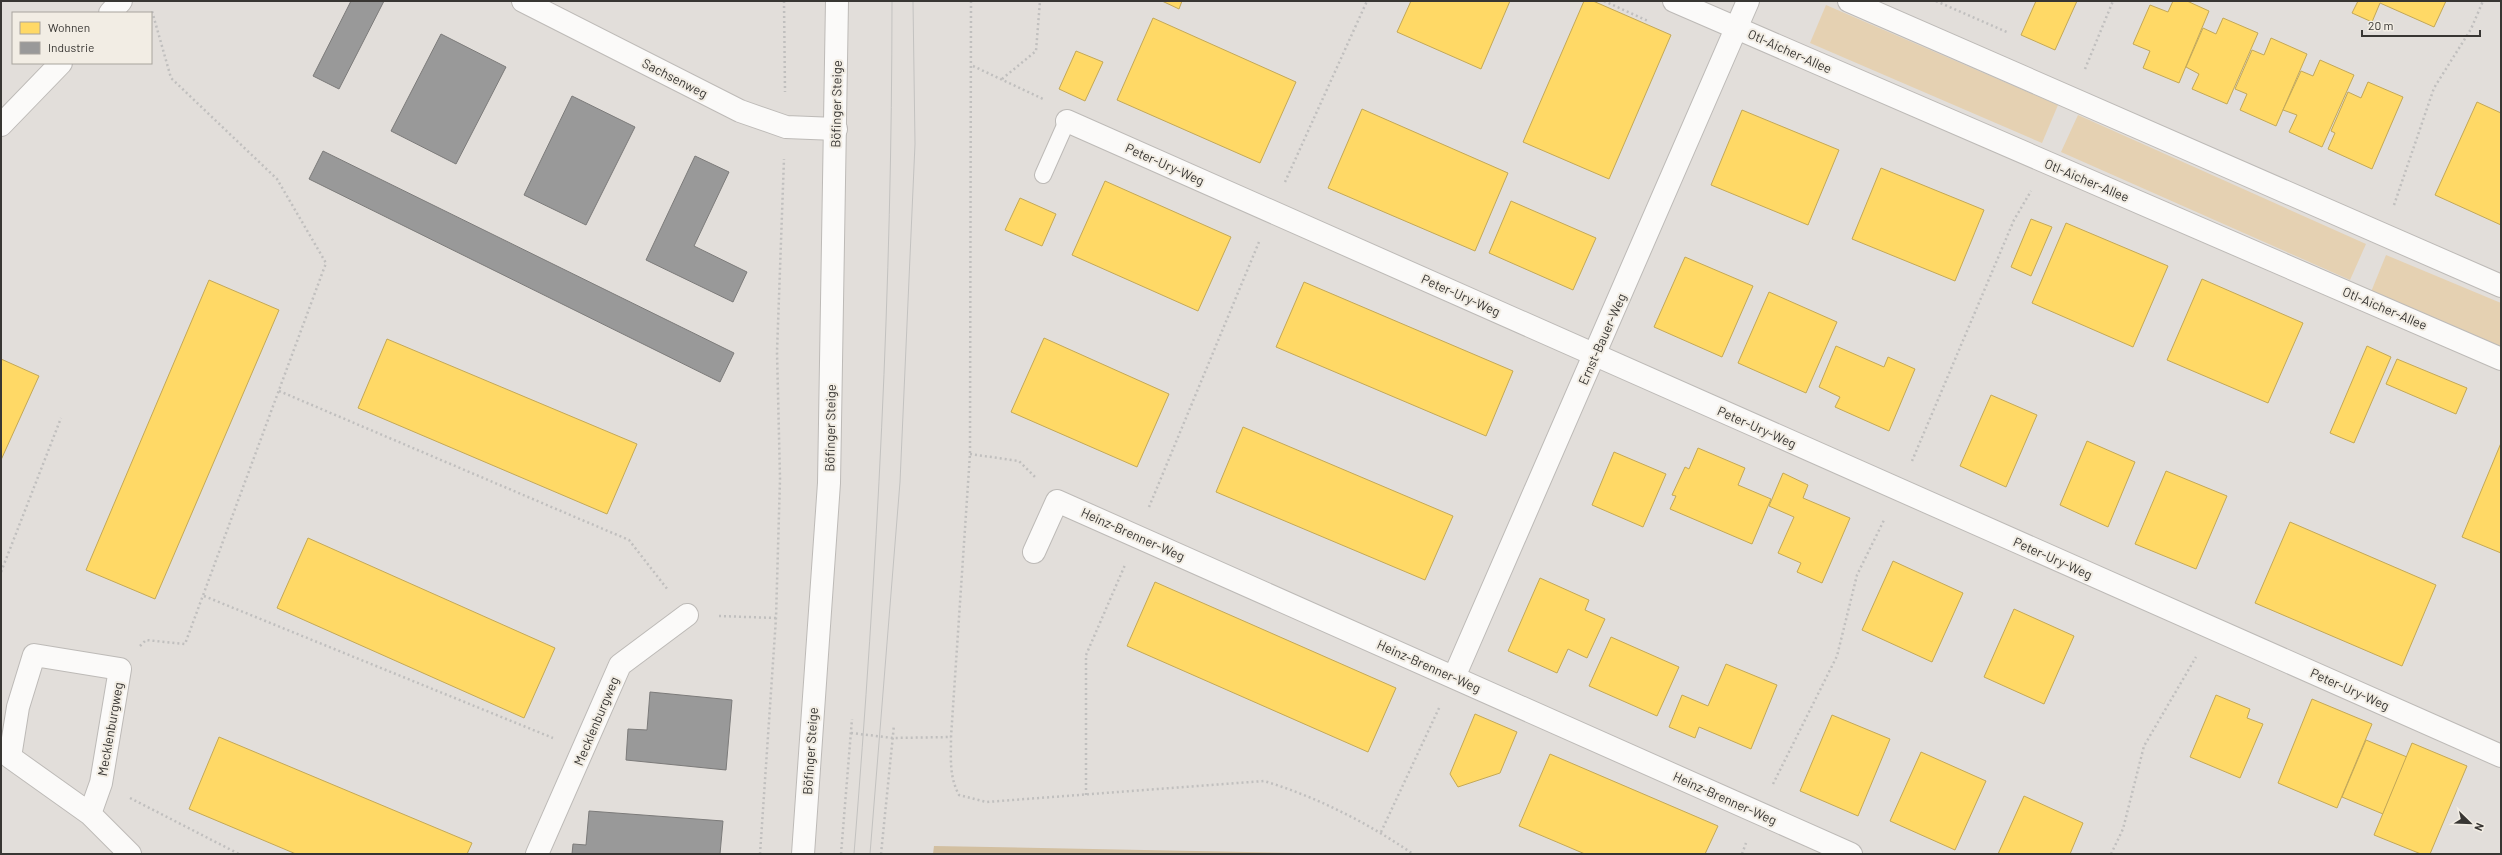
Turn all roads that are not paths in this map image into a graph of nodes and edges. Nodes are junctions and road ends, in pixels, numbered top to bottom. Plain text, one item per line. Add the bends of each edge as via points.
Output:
1 (121, 1) edge
2 (523, 1) edge
3 (837, 1) edge
4 (1674, 1) edge
5 (1748, 1) edge
6 (1849, 1) edge
7 (111, 12) edge
8 (1737, 28) junction
9 (60, 64) edge
10 (1067, 121) joint
11 (1, 125) edge
12 (836, 129) junction
13 (1043, 175) dead end
14 (2501, 286) edge
15 (1595, 355) junction
16 (2501, 359) edge
17 (1034, 552) dead end
18 (687, 615) road end
19 (1454, 677) junction
20 (2501, 756) edge
21 (90, 814) junction
22 (130, 854) edge
23 (536, 854) edge
24 (804, 854) edge
25 (1851, 854) edge

1 - 7 street
2 - 12 street, Sachsenweg via 740,111 786,127
3 - 12 street, Böfinger Steige
4 - 8 street, Otl-Aicher-Allee
5 - 8 street, Ernst-Bauer-Weg
6 - 14 street
8 - 15 street, Ernst-Bauer-Weg
8 - 16 street, Otl-Aicher-Allee
9 - 11 street
10 - 13 lane
10 - 15 street, Peter-Ury-Weg
12 - 24 street, Böfinger Steige via 829,483
15 - 19 street, Ernst-Bauer-Weg
15 - 20 street, Peter-Ury-Weg
17 - 19 street, Heinz-Brenner-Weg via 1057,501
18 - 23 street, Mecklenburgweg via 620,665
19 - 25 street, Heinz-Brenner-Weg
21 - 21 street, Mecklenburgweg via 101,783 120,669 34,655 18,707 10,757
21 - 22 street, Mecklenburgweg

